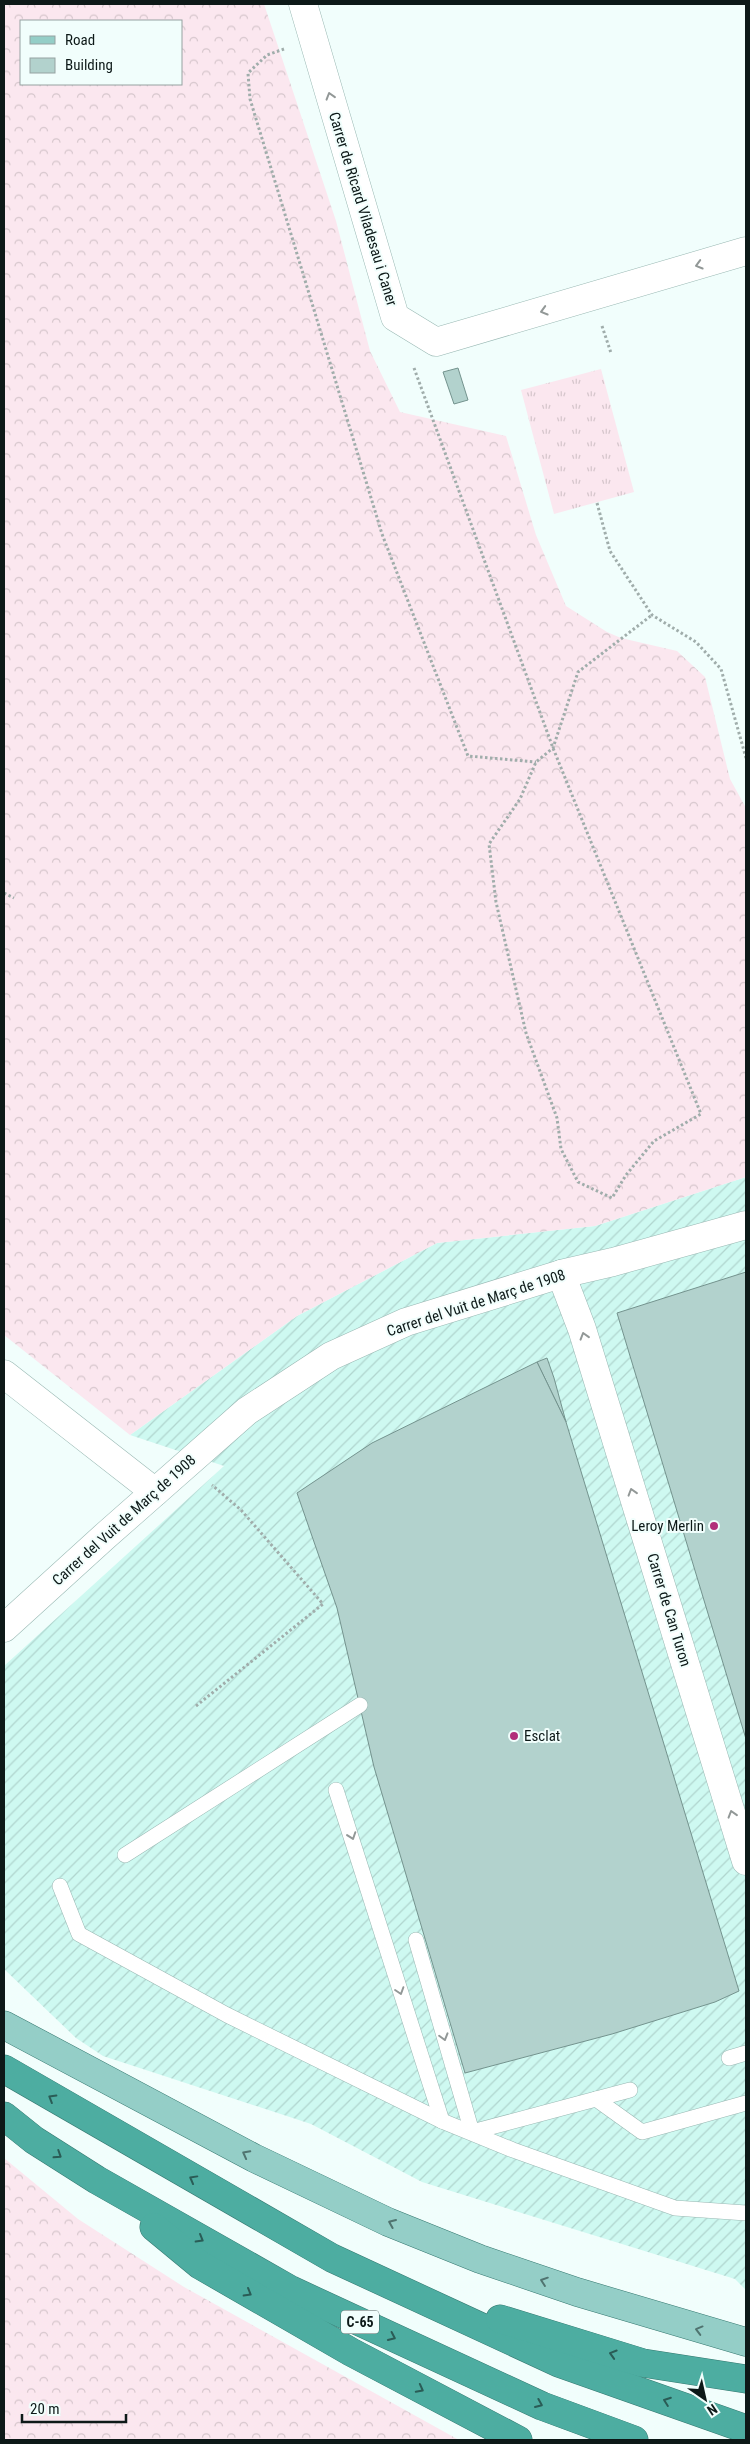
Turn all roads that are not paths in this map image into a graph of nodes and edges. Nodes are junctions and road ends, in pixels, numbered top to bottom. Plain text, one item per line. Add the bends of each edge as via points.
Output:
1 (303, 4) edge
2 (746, 251) edge
3 (746, 1225) edge
4 (561, 1274) junction
5 (4, 1374) edge
6 (155, 1492) junction
7 (4, 1628) edge
8 (360, 1705) dead end
9 (336, 1790) dead end
10 (125, 1855) dead end
11 (746, 1861) edge
12 (60, 1886) dead end
13 (416, 1940) dead end
14 (4, 2025) edge
15 (746, 2053) edge
16 (729, 2058) dead end
17 (4, 2069) edge
18 (630, 2090) dead end
19 (596, 2099) junction
20 (746, 2103) edge
21 (4, 2116) edge
22 (442, 2121) junction
23 (472, 2132) junction
24 (97, 2180) junction
25 (746, 2213) edge
26 (282, 2228) junction
27 (746, 2342) edge
28 (746, 2380) edge
29 (746, 2429) edge
30 (518, 2440) edge
31 (634, 2440) edge

2 -> 1 street, Carrer de Ricard Viladesau i Caner via 436,342 396,317
3 - 4 street, Carrer del Vuit de Març de 1908
4 - 6 street, Carrer del Vuit de Març de 1908 via 406,1322 331,1356 247,1411
11 -> 4 street, Carrer de Can Turon via 582,1329
5 - 6 street
6 - 7 street, Carrer del Vuit de Març de 1908
8 - 10 lane
9 -> 22 lane
12 - 22 lane via 79,1934 227,2015
13 -> 23 lane
27 -> 14 main road via 577,2292 480,2259 388,2222 254,2158
15 - 16 lane
26 -> 17 highway
18 - 19 lane
19 - 20 lane via 642,2132
19 - 23 lane
21 -> 24 highway, C-65 via 34,2140
22 - 23 lane
23 - 25 lane via 512,2150 675,2208
24 -> 30 highway via 200,2265 350,2352
24 -> 31 highway, C-65 via 291,2290 542,2406
28 -> 26 highway via 643,2363 508,2322 376,2264
29 -> 26 highway via 559,2363 332,2258

